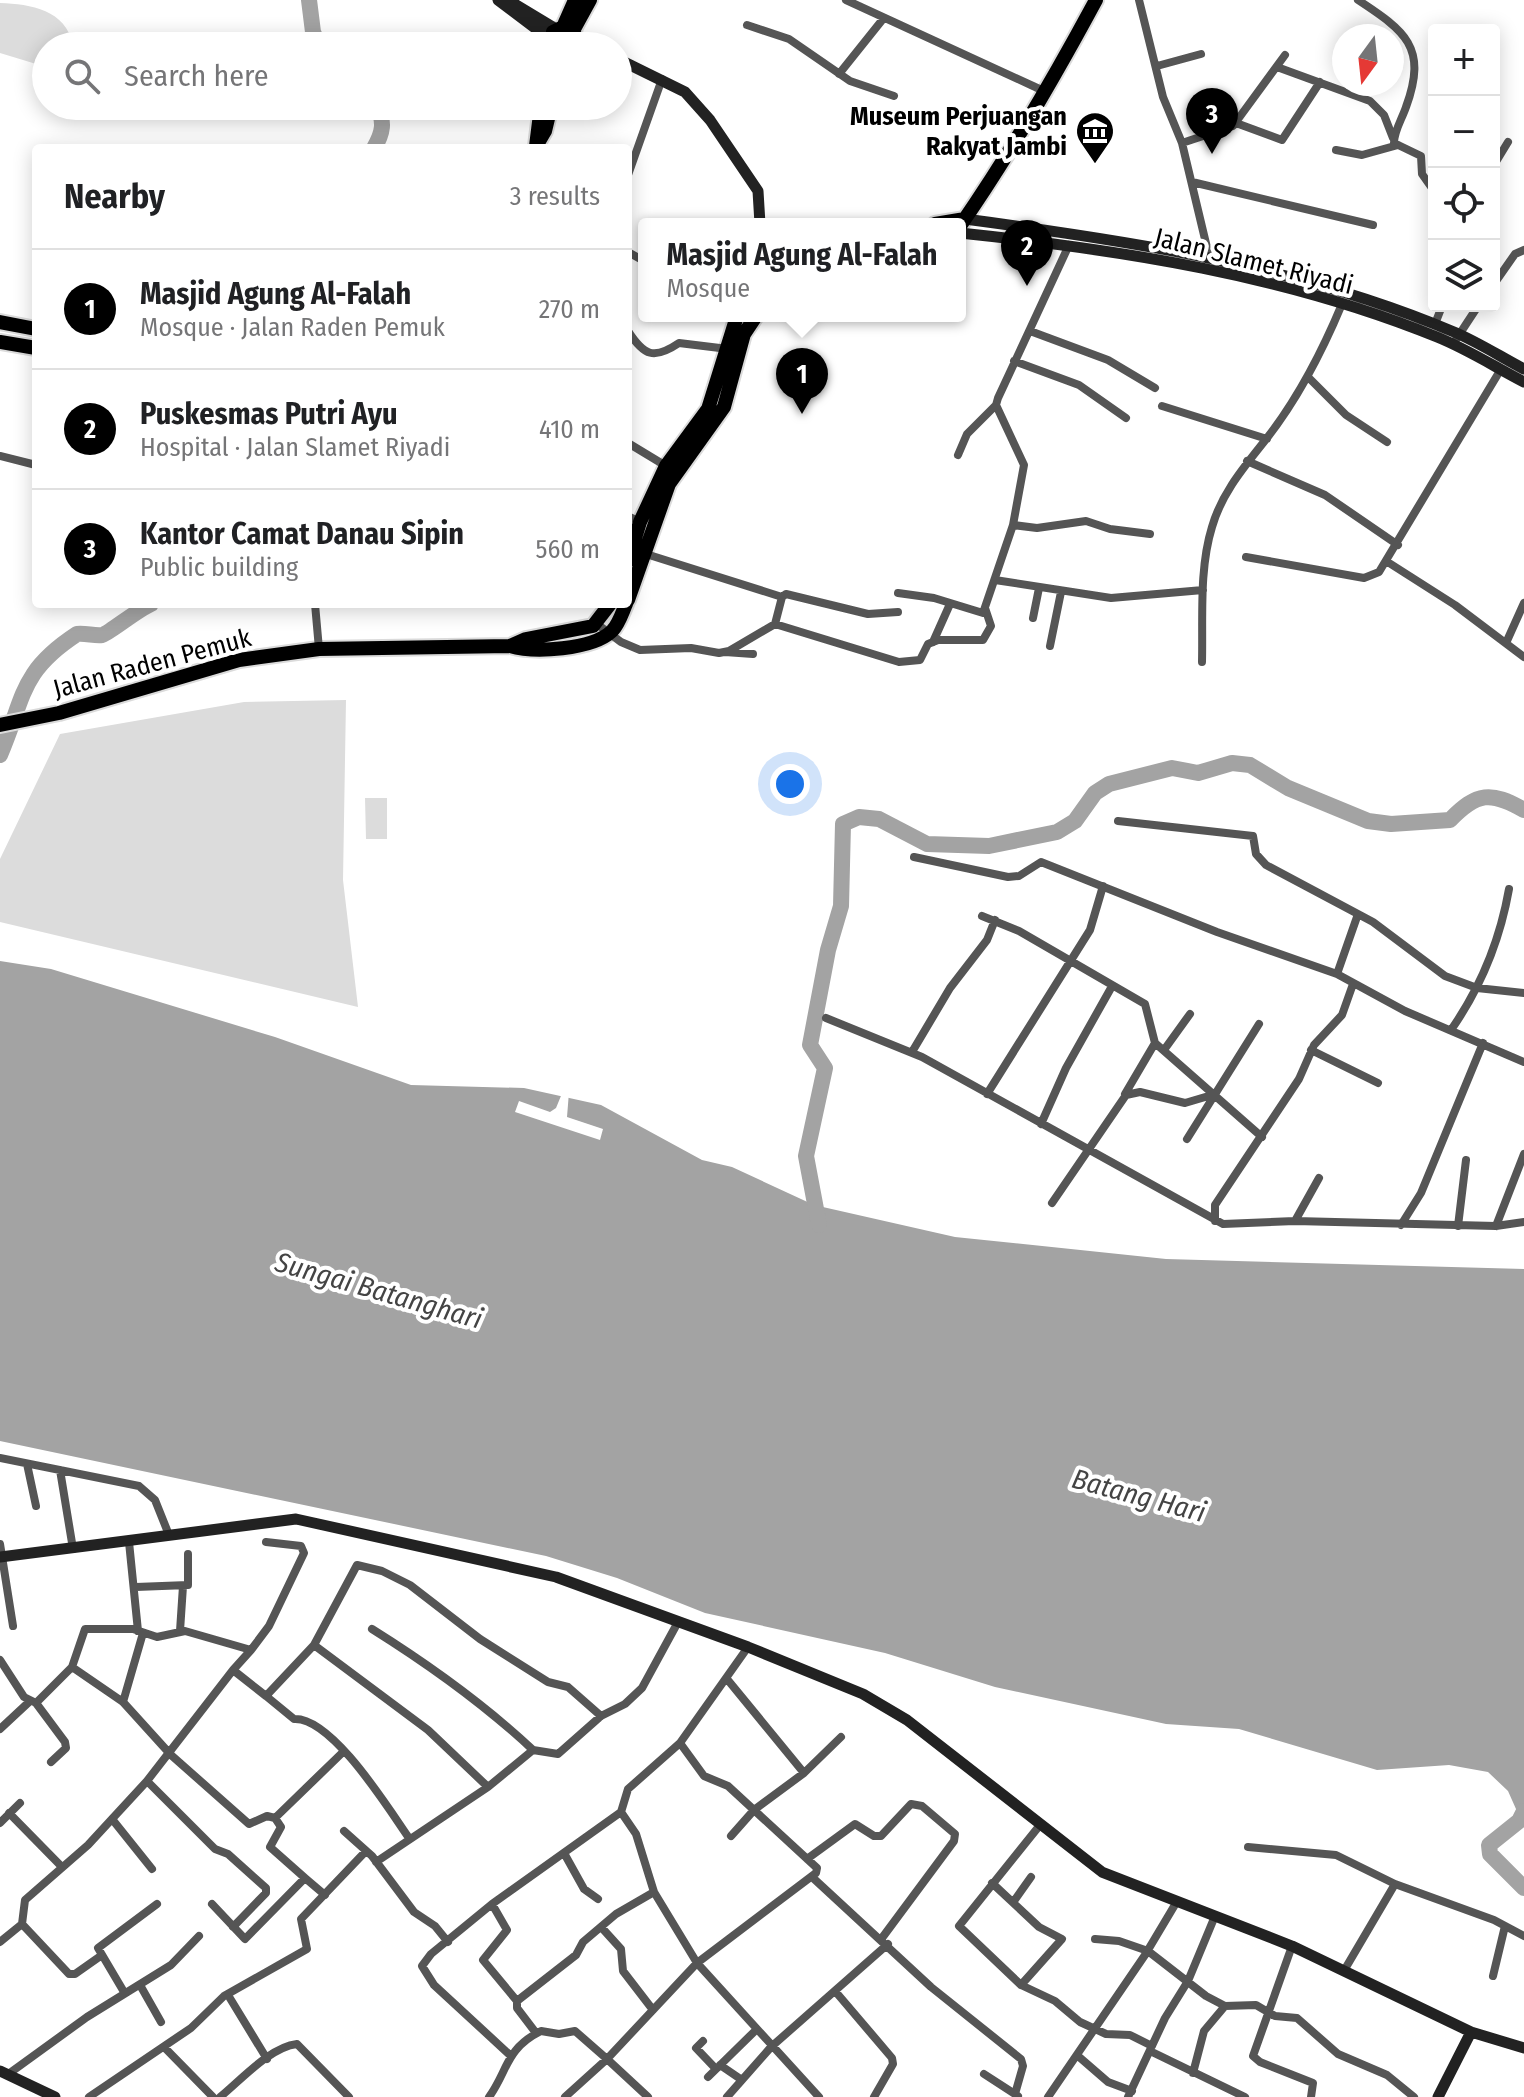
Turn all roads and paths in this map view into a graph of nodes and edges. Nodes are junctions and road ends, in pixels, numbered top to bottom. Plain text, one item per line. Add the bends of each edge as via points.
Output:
1 (498, 0) edge
2 (508, 0) edge
3 (575, 0) edge
4 (590, 0) edge
5 (846, 0) edge
6 (1096, 0) edge
7 (1139, 0) edge
8 (1358, 0) edge
9 (883, 19) junction
10 (747, 25) dead end
11 (555, 32) edge
12 (557, 32) edge
13 (567, 32) edge
14 (570, 32) edge
15 (1201, 54) dead end
16 (1285, 55) dead end
17 (632, 65) edge
18 (1157, 66) junction
19 (1277, 67) junction
20 (839, 74) junction
21 (662, 79) junction
22 (1320, 82) junction
23 (1046, 92) junction
24 (894, 96) dead end
25 (539, 120) edge
26 (548, 120) edge
27 (1236, 123) junction
28 (1396, 142) junction
29 (1508, 142) dead end
30 (1182, 143) junction
31 (536, 144) edge
32 (538, 144) edge
33 (1336, 150) dead end
34 (1500, 155) edge
35 (632, 164) edge
36 (1192, 182) junction
37 (1428, 182) edge
38 (760, 218) edge
39 (966, 220) edge
40 (1373, 225) dead end
41 (966, 226) edge
42 (966, 227) edge
43 (1069, 245) junction
44 (1524, 250) edge
45 (1209, 256) junction
46 (1500, 275) edge
47 (1300, 287) junction
48 (1342, 304) junction
49 (1440, 312) edge
50 (1474, 312) edge
51 (0, 322) edge
52 (744, 322) edge
53 (1435, 324) junction
54 (32, 328) edge
55 (1030, 331) junction
56 (632, 336) edge
57 (1456, 339) junction
58 (0, 342) edge
59 (32, 347) edge
60 (734, 350) junction
61 (1014, 361) junction
62 (1501, 369) junction
63 (1524, 369) edge
64 (1308, 377) junction
65 (1524, 382) edge
66 (1155, 388) dead end
67 (996, 405) junction
68 (1162, 406) dead end
69 (1126, 418) dead end
70 (1267, 439) junction
71 (1387, 442) dead end
72 (632, 445) edge
73 (958, 455) dead end
74 (0, 456) edge
75 (1247, 461) junction
76 (32, 464) edge
77 (666, 466) junction
78 (634, 519) edge
79 (1013, 525) junction
80 (1150, 534) dead end
81 (1398, 545) junction
82 (646, 554) junction
83 (1246, 557) dead end
84 (1386, 561) junction
85 (995, 580) junction
86 (1039, 588) junction
87 (632, 589) edge
88 (1203, 590) junction
89 (1061, 592) junction
90 (898, 593) dead end
91 (782, 597) junction
92 (1524, 603) edge
93 (950, 604) junction
94 (315, 608) edge
95 (607, 608) edge
96 (624, 608) edge
97 (985, 608) junction
98 (898, 612) dead end
99 (1033, 618) dead end
100 (597, 624) junction
101 (775, 624) junction
102 (609, 634) junction
103 (933, 642) junction
104 (1506, 643) junction
105 (510, 646) junction
106 (1050, 646) dead end
107 (319, 649) junction
108 (725, 652) junction
109 (753, 654) dead end
110 (1524, 657) edge
111 (1202, 662) dead end
112 (0, 725) edge
113 (1118, 821) dead end
114 (914, 857) dead end
115 (1103, 886) junction
116 (1509, 889) dead end
117 (1358, 914) junction
118 (982, 916) dead end
119 (995, 920) junction
120 (1070, 963) junction
121 (1337, 974) junction
122 (1353, 984) junction
123 (1111, 988) junction
124 (1477, 988) junction
125 (1524, 993) edge
126 (1190, 1014) dead end
127 (826, 1018) dead end
128 (1259, 1024) dead end
129 (1451, 1030) junction
130 (1155, 1043) junction
131 (1483, 1043) junction
132 (1164, 1050) junction
133 (1311, 1050) junction
134 (912, 1052) junction
135 (1524, 1062) edge
136 (1378, 1083) dead end
137 (987, 1094) junction
138 (1214, 1097) junction
139 (1123, 1098) junction
140 (1041, 1124) junction
141 (1262, 1137) junction
142 (1187, 1139) dead end
143 (1087, 1149) junction
144 (1524, 1154) edge
145 (1466, 1160) dead end
146 (1319, 1178) dead end
147 (1052, 1203) dead end
148 (1215, 1221) junction
149 (1295, 1221) junction
150 (1524, 1222) edge
151 (1401, 1225) junction
152 (1458, 1226) junction
153 (1496, 1226) junction
154 (0, 1458) edge
155 (27, 1464) junction
156 (60, 1470) junction
157 (36, 1506) dead end
158 (169, 1535) junction
159 (129, 1542) junction
160 (266, 1542) dead end
161 (73, 1549) junction
162 (1, 1553) edge
163 (188, 1554) dead end
164 (183, 1586) junction
165 (136, 1587) junction
166 (678, 1622) junction
167 (13, 1626) dead end
168 (372, 1629) dead end
169 (180, 1631) junction
170 (140, 1632) junction
171 (314, 1645) junction
172 (748, 1647) junction
173 (251, 1650) junction
174 (0, 1660) edge
175 (72, 1667) junction
176 (233, 1670) junction
177 (727, 1679) junction
178 (266, 1696) junction
179 (32, 1702) junction
180 (123, 1702) junction
181 (601, 1716) junction
182 (0, 1729) edge
183 (841, 1737) dead end
184 (680, 1743) junction
185 (533, 1750) junction
186 (343, 1752) junction
187 (171, 1755) junction
188 (51, 1762) dead end
189 (804, 1773) junction
190 (147, 1781) junction
191 (488, 1787) junction
192 (20, 1803) dead end
193 (754, 1810) junction
194 (621, 1812) junction
195 (9, 1813) junction
196 (275, 1818) junction
197 (112, 1819) junction
198 (0, 1823) edge
199 (1040, 1825) junction
200 (344, 1831) dead end
201 (731, 1836) dead end
202 (409, 1838) junction
203 (1248, 1847) dead end
204 (366, 1851) junction
205 (564, 1853) junction
206 (807, 1859) junction
207 (376, 1862) junction
208 (62, 1867) junction
209 (152, 1869) dead end
210 (812, 1877) junction
211 (1031, 1877) dead end
212 (305, 1878) junction
213 (992, 1883) junction
214 (1395, 1884) junction
215 (654, 1892) junction
216 (325, 1895) junction
217 (598, 1899) dead end
218 (1014, 1901) junction
219 (1176, 1903) junction
220 (157, 1904) dead end
221 (212, 1904) dead end
222 (492, 1904) junction
223 (1215, 1916) junction
224 (22, 1924) junction
225 (1505, 1926) junction
226 (233, 1927) junction
227 (602, 1928) junction
228 (199, 1936) dead end
229 (1524, 1936) edge
230 (1095, 1939) dead end
231 (885, 1941) junction
232 (0, 1942) edge
233 (448, 1942) junction
234 (1292, 1946) junction
235 (1148, 1951) junction
236 (102, 1955) junction
237 (697, 1963) junction
238 (1345, 1969) junction
239 (1493, 1976) dead end
240 (1188, 1981) junction
241 (140, 1985) junction
242 (1021, 1985) junction
243 (835, 1991) junction
244 (124, 1992) junction
245 (228, 1995) junction
246 (517, 2001) junction
247 (1225, 2006) junction
248 (653, 2010) junction
249 (1269, 2012) junction
250 (161, 2022) dead end
251 (1095, 2028) junction
252 (756, 2030) junction
253 (1471, 2032) junction
254 (536, 2033) junction
255 (703, 2041) dead end
256 (164, 2047) junction
257 (771, 2047) junction
258 (1524, 2048) edge
259 (1151, 2049) junction
260 (511, 2056) junction
261 (1078, 2056) junction
262 (267, 2059) junction
263 (607, 2059) junction
264 (718, 2067) junction
265 (4, 2073) edge
266 (1193, 2073) junction
267 (984, 2074) dead end
268 (708, 2077) dead end
269 (742, 2080) junction
270 (1130, 2094) edge
271 (1017, 2096) edge
272 (55, 2097) edge
273 (89, 2097) edge
274 (213, 2097) edge
275 (220, 2097) edge
276 (349, 2097) edge
277 (489, 2097) edge
278 (565, 2097) edge
279 (648, 2097) edge
280 (727, 2097) edge
281 (819, 2097) edge
282 (874, 2097) edge
283 (1048, 2097) edge
284 (1245, 2097) edge
285 (1311, 2097) edge
286 (1414, 2097) edge
287 (1438, 2097) edge

1 - 11 street
2 - 12 street
3 - 13 highway
4 - 14 highway
5 - 9 street
6 - 23 highway
7 - 18 street
8 - 28 street via 1402,30 1411,48 1413,79
9 - 20 street
9 - 23 street
10 - 20 street via 789,39
15 - 18 street
16 - 19 street
17 - 21 street
18 - 30 street
19 - 22 street
19 - 27 street
20 - 24 street
21 - 35 street
21 - 38 street via 685,92 750,175 758,191
22 - 27 street via 1282,140
22 - 28 street via 1370,101 1384,115
23 - 39 highway
25 - 31 highway
26 - 32 highway
27 - 30 street
28 - 33 street via 1362,155
28 - 37 street via 1421,156
29 - 34 street
30 - 36 street
36 - 40 street
36 - 45 street
41 - 45 street, Jalan Slamet Riyadi
42 - 43 street, Jalan Slamet Riyadi
43 - 47 street, Jalan Slamet Riyadi
43 - 55 street
44 - 46 street
45 - 47 street, Jalan Slamet Riyadi
47 - 48 street, Jalan Slamet Riyadi
47 - 53 street, Jalan Slamet Riyadi
48 - 57 street, Jalan Slamet Riyadi
48 - 64 street
49 - 53 street
50 - 57 street
51 - 54 highway
52 - 60 highway
53 - 57 street, Jalan Slamet Riyadi
55 - 61 street
55 - 66 street via 1108,360
56 - 60 street via 653,354 679,343
57 - 62 street, Jalan Slamet Riyadi
57 - 63 street, Jalan Slamet Riyadi
58 - 59 highway
60 - 77 highway via 702,422
60 - 82 highway via 724,407 669,484
61 - 67 street
61 - 69 street via 1079,385
62 - 65 street, Jalan Slamet Riyadi
62 - 81 street
64 - 70 street
64 - 71 street via 1346,415
67 - 73 street via 967,434
67 - 79 street via 1024,462
68 - 70 street
70 - 75 street
72 - 77 street
74 - 76 street
75 - 81 street via 1325,495
75 - 88 street via 1211,528
77 - 78 highway
79 - 80 street via 1037,528 1086,521
79 - 85 street
81 - 84 street
82 - 87 highway
82 - 91 street
83 - 84 street via 1364,578 1379,572
84 - 104 street
85 - 86 street
85 - 97 street
86 - 89 street
86 - 99 street
88 - 89 street via 1111,598
88 - 111 street
89 - 106 street
90 - 93 street
91 - 98 street via 868,614
91 - 101 street
92 - 104 street
93 - 97 street via 980,614
93 - 103 street
94 - 107 street
95 - 100 highway
96 - 102 highway
97 - 103 street via 992,622 983,640
100 - 102 street
100 - 105 highway, Jalan Raden Pemuk
101 - 103 street via 893,661 920,660
101 - 108 street
102 - 105 highway, Jalan Raden Pemuk via 530,652
102 - 108 street via 648,651
104 - 110 street
105 - 107 highway, Jalan Raden Pemuk
107 - 112 highway, Jalan Raden Pemuk via 239,660
108 - 109 street
113 - 117 street via 1253,836 1256,854 1266,865
114 - 115 street via 1008,877 1041,862
115 - 120 street via 1090,930
115 - 121 street
116 - 124 street via 1501,934
117 - 121 street
117 - 124 street via 1445,976
118 - 119 street
119 - 120 street
119 - 134 street
120 - 123 street
120 - 137 street
121 - 122 street
122 - 129 street
122 - 133 street via 1342,1015
123 - 130 street via 1145,1004
123 - 140 street
124 - 125 street
124 - 129 street
126 - 132 street
127 - 134 street
128 - 138 street
129 - 131 street
130 - 132 street
130 - 139 street
131 - 135 street
131 - 151 street via 1421,1193
132 - 138 street
133 - 136 street
133 - 141 street
134 - 137 street
137 - 140 street
138 - 139 street via 1185,1103 1136,1092
138 - 141 street
138 - 142 street
139 - 143 street
140 - 143 street
141 - 148 street via 1215,1205
143 - 147 street
143 - 148 street
144 - 153 street
145 - 152 street
146 - 149 street
148 - 149 street via 1230,1226
149 - 151 street
150 - 153 street
151 - 152 street
152 - 153 street
154 - 155 street
155 - 156 street
155 - 157 street
156 - 158 street via 139,1486 155,1500
156 - 161 street
158 - 159 street
158 - 166 street via 296,1519 556,1577
159 - 161 street
159 - 165 street
160 - 173 street via 301,1546 304,1553 269,1626
161 - 162 street
162 - 167 street
163 - 164 street via 189,1583
164 - 165 street
164 - 169 street
165 - 170 street
166 - 172 street
166 - 181 street via 642,1688
168 - 185 street via 449,1677
169 - 170 street via 157,1637
169 - 173 street
170 - 175 street via 85,1629
170 - 180 street
171 - 178 street
171 - 181 street via 358,1564 410,1585 480,1639 548,1682 568,1687
171 - 191 street via 428,1730
172 - 177 street
172 - 199 street via 881,1703
173 - 176 street
174 - 179 street
175 - 179 street
175 - 180 street
176 - 178 street
176 - 187 street
177 - 184 street
177 - 189 street
178 - 186 street via 294,1719 315,1725
179 - 182 street
179 - 188 street via 65,1742 66,1748
180 - 187 street
181 - 185 street via 558,1754
183 - 189 street
184 - 193 street via 704,1776 728,1786
184 - 194 street via 628,1789
185 - 191 street
186 - 196 street
186 - 202 street
187 - 190 street
187 - 196 street via 251,1825 267,1816
189 - 193 street
190 - 197 street
190 - 226 street via 215,1849 266,1888
191 - 202 street
192 - 195 street
193 - 201 street
193 - 206 street
194 - 205 street
194 - 215 street via 636,1834
195 - 198 street
195 - 208 street
196 - 212 street via 281,1827 270,1847
197 - 208 street
197 - 209 street
199 - 213 street
199 - 219 street via 1102,1872
200 - 204 street
202 - 207 street
203 - 214 street via 1336,1855
204 - 207 street
204 - 216 street
205 - 217 street via 584,1889
205 - 222 street
206 - 210 street via 817,1868
206 - 231 street via 855,1824 881,1836 911,1804 922,1806 955,1834
207 - 233 street via 414,1912
208 - 224 street via 25,1900
210 - 231 street
210 - 237 street
211 - 218 street
212 - 216 street
212 - 226 street via 247,1939
213 - 218 street
213 - 242 street via 959,1926
214 - 225 street
214 - 238 street
215 - 227 street
215 - 237 street
216 - 245 street via 301,1919 307,1949
218 - 242 street via 1039,1927 1062,1939
219 - 223 street
219 - 235 street
220 - 236 street via 100,1943
221 - 226 street
222 - 233 street
222 - 246 street via 507,1930 483,1960
223 - 234 street
223 - 240 street
224 - 232 street
224 - 236 street via 69,1974
225 - 229 street
225 - 239 street
227 - 246 street
227 - 248 street via 621,1949 623,1971
228 - 241 street via 182,1957
230 - 235 street
231 - 243 street
231 - 271 street via 931,1987 1021,2059
233 - 260 street via 422,1966 434,1985
234 - 238 street
234 - 249 street
235 - 240 street
235 - 251 street
236 - 244 street
237 - 248 street
237 - 252 street
238 - 253 street
240 - 247 street
240 - 259 street
241 - 244 street
241 - 250 street
242 - 251 street
243 - 257 street
243 - 282 street via 892,2058
244 - 265 street
245 - 256 street
245 - 262 street
246 - 254 street
247 - 249 street via 1256,2005
247 - 266 street via 1204,2031
248 - 263 street
249 - 285 street via 1253,2051 1255,2060 1313,2083
249 - 286 street via 1297,2018 1338,2054 1387,2075
251 - 259 street via 1130,2035
251 - 261 street
252 - 257 street
252 - 264 street
253 - 258 street
253 - 287 street
254 - 260 street
254 - 263 street via 575,2031
255 - 264 street via 696,2048
256 - 273 street
256 - 274 street
257 - 269 street
257 - 281 street
259 - 266 street
259 - 270 street
260 - 277 street
261 - 270 street
261 - 283 street
262 - 275 street
262 - 276 street via 297,2044
263 - 278 street
263 - 279 street
264 - 268 street
264 - 269 street
265 - 272 street
266 - 284 street
267 - 271 street
269 - 280 street

